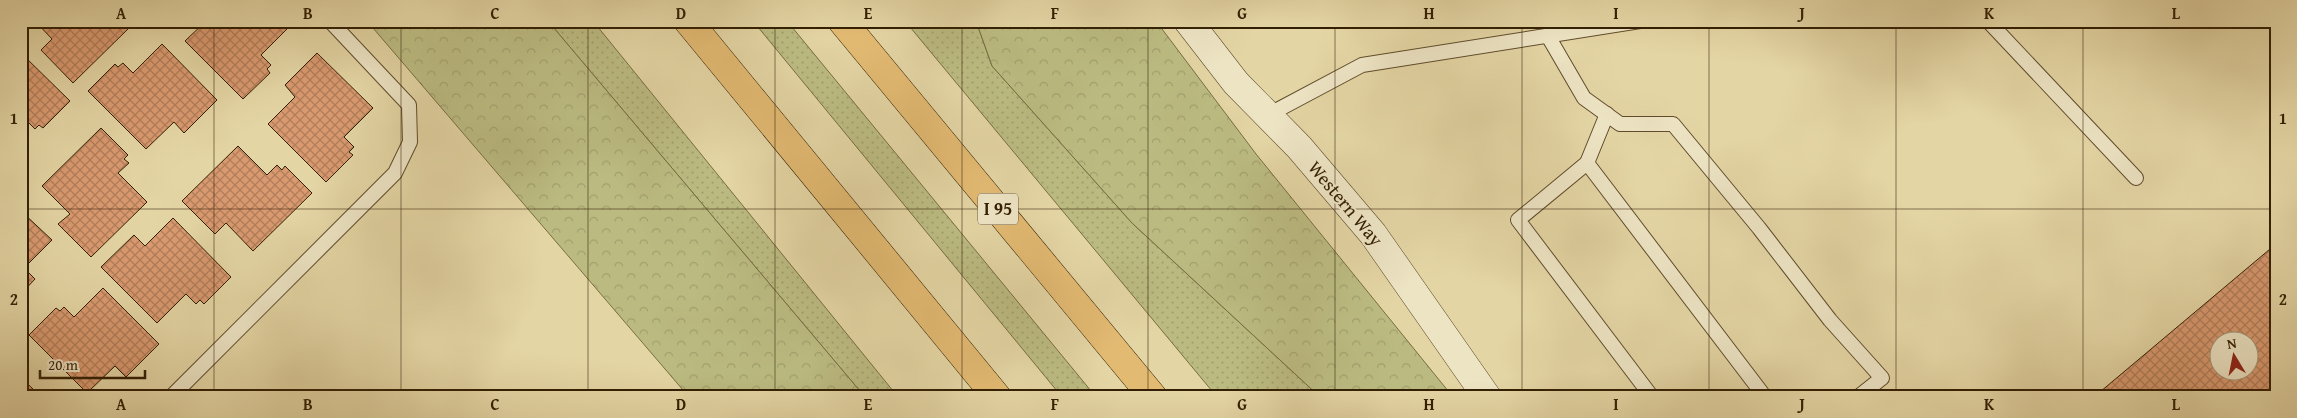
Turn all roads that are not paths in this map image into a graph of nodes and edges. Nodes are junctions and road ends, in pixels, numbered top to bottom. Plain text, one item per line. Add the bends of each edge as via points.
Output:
1 (330, 21) edge
2 (688, 21) edge
3 (842, 21) edge
4 (1188, 21) edge
5 (1640, 21) edge
6 (1988, 21) edge
7 (1548, 36) junction
8 (1607, 114) junction
9 (1268, 115) junction
10 (1586, 163) junction
11 (2136, 178) dead end
12 (171, 397) edge
13 (997, 397) edge
14 (1153, 397) edge
15 (1487, 397) edge
16 (1652, 397) edge
17 (1765, 397) edge
18 (1858, 397) edge

1 - 12 lane via 408,104 410,142 395,173
2 - 13 highway
3 - 14 highway, I 95
4 - 9 street, Western Way via 1236,82
5 - 7 lane
6 - 11 lane
7 - 8 lane via 1584,98
7 - 9 lane via 1362,65
8 - 10 lane
8 - 18 lane via 1620,124 1673,124 1830,320 1882,378
9 - 15 street, Western Way via 1373,234
10 - 16 lane via 1518,220
10 - 17 lane

